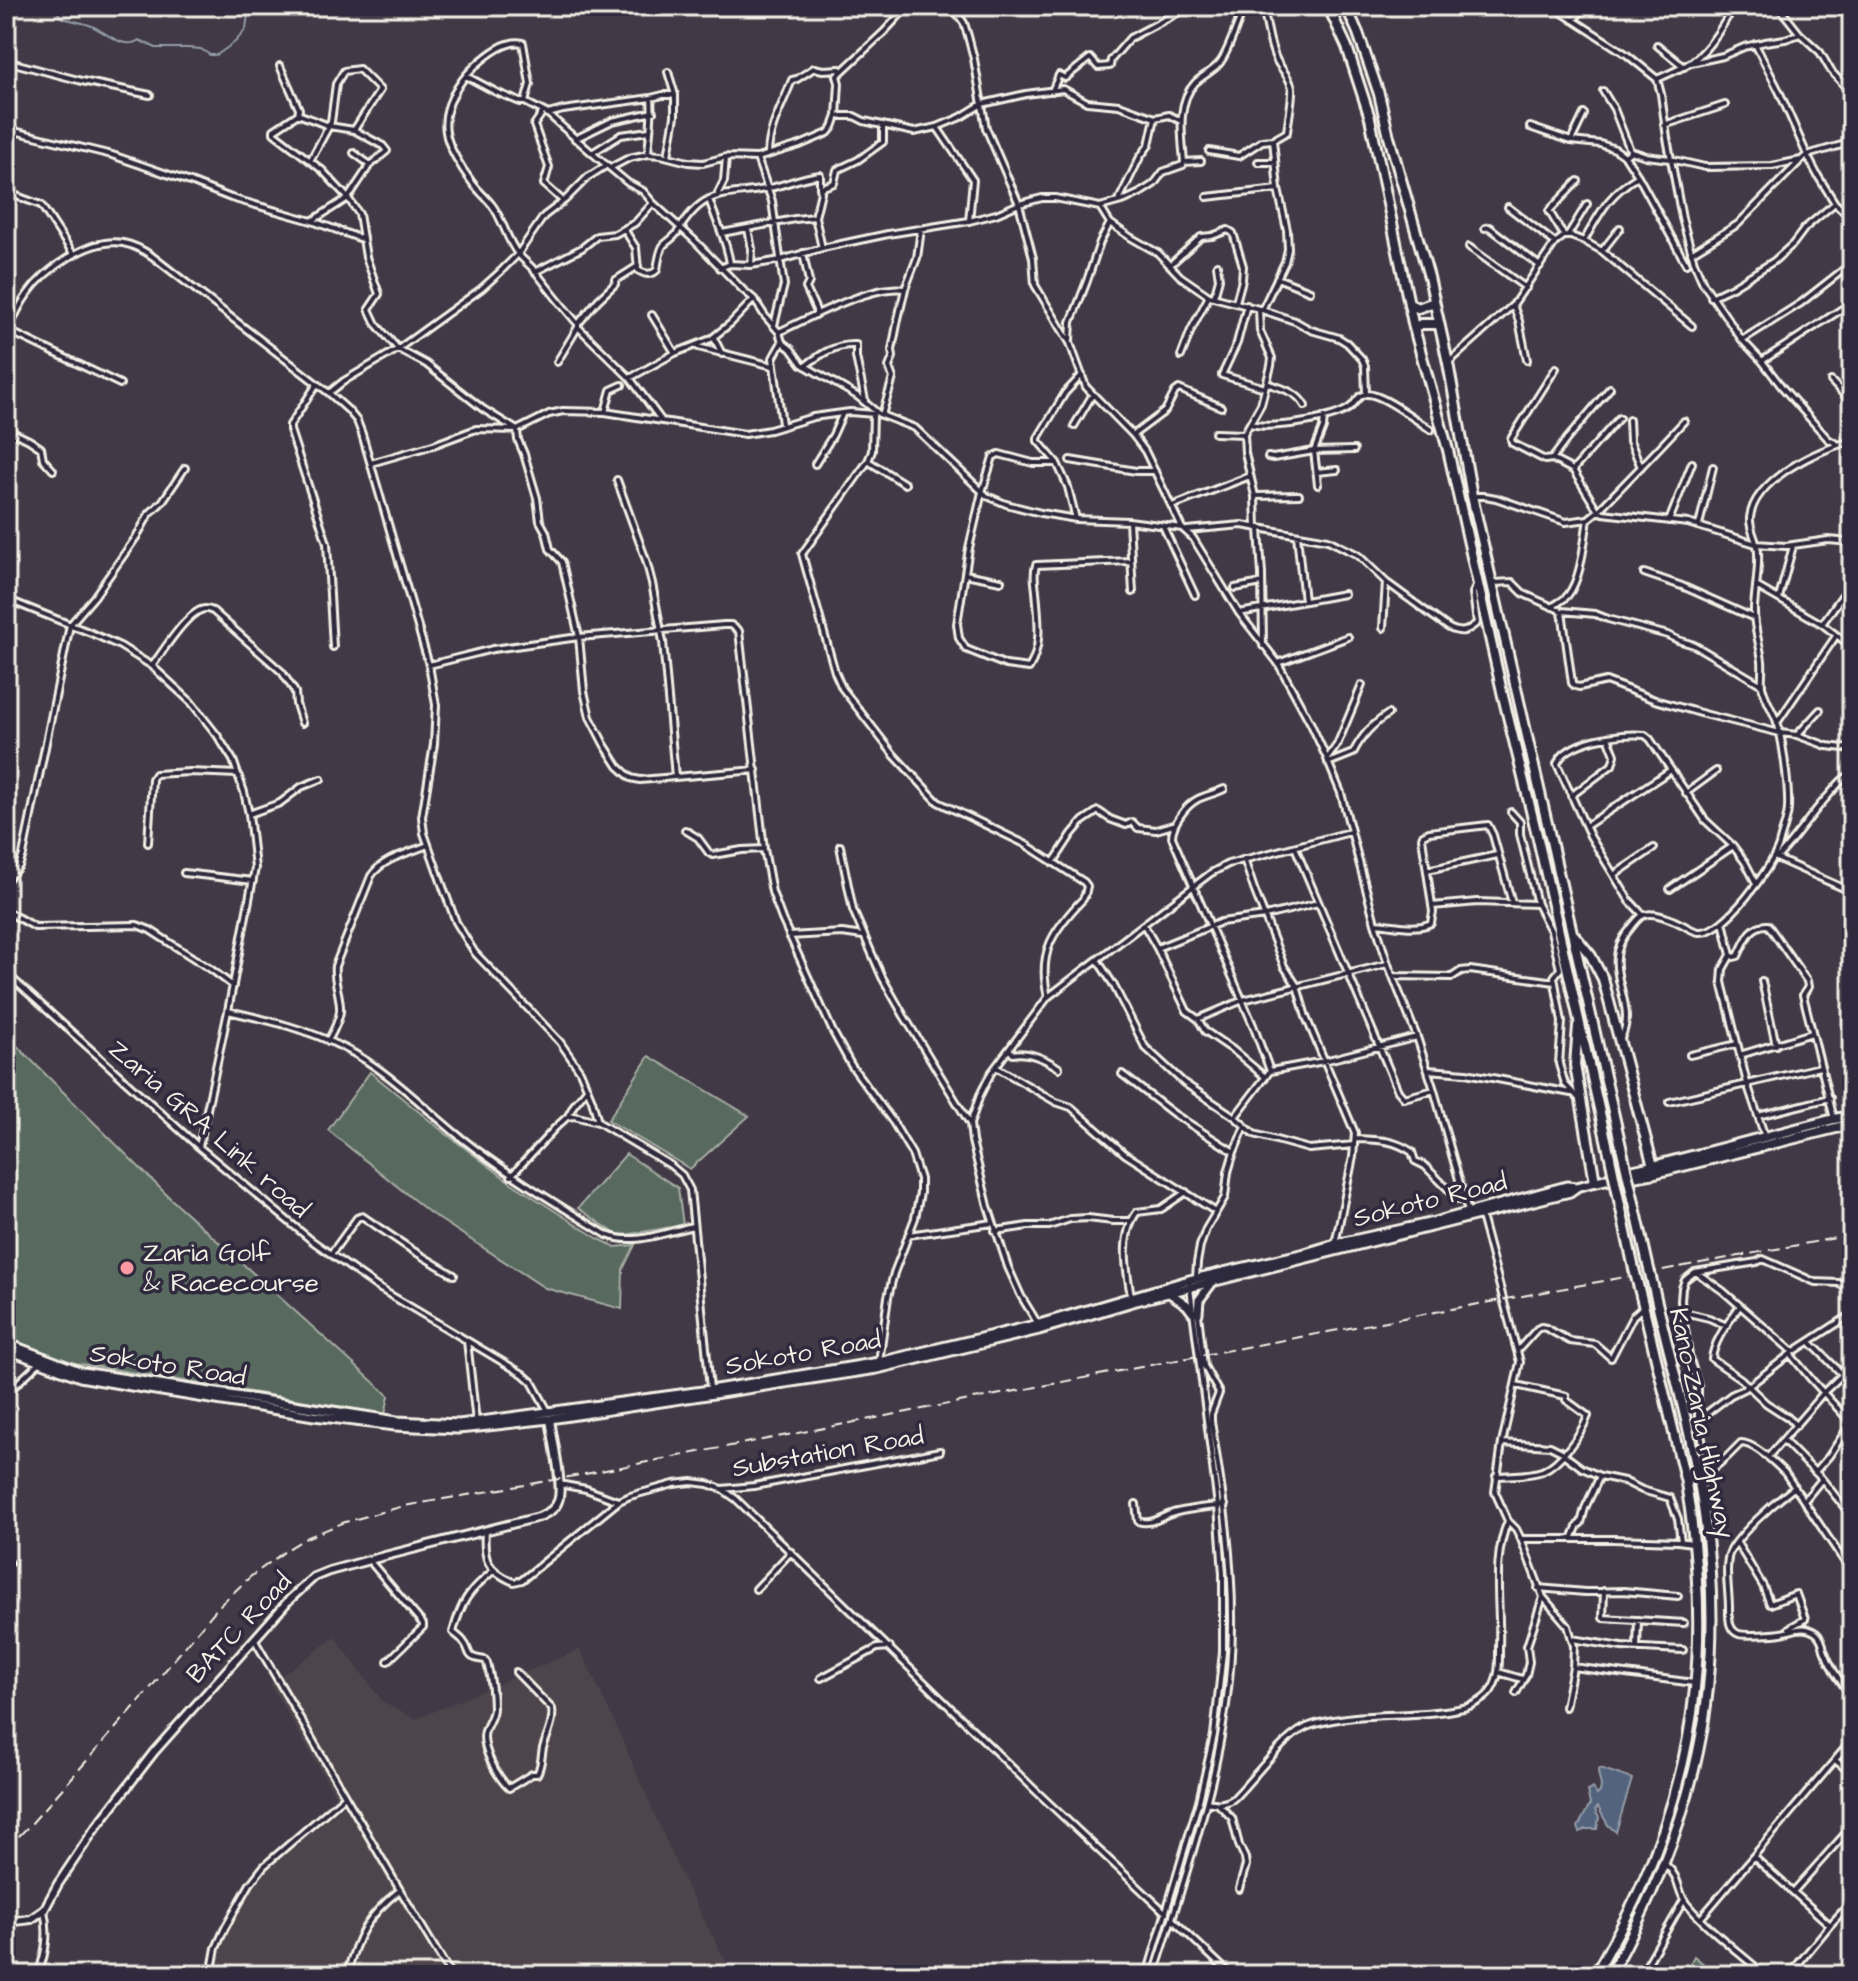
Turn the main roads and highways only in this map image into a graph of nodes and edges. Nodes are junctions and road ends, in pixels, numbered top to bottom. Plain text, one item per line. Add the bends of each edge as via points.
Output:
1 (1328, 6) edge
2 (1346, 6) edge
3 (1434, 302) junction
4 (1409, 304) junction
5 (1438, 324) junction
6 (1414, 328) junction
7 (1569, 925) junction
8 (1577, 1010) junction
9 (1603, 1070) junction
10 (1591, 1073) junction
11 (1852, 1116) edge
12 (1852, 1124) edge
13 (1653, 1166) junction
14 (1607, 1179) junction
15 (1595, 1182) junction
16 (1480, 1212) junction
17 (1211, 1284) junction
18 (1171, 1294) junction
19 (6, 1346) edge
20 (629, 1404) junction
21 (550, 1416) junction
22 (1595, 1975) edge
23 (1610, 1975) edge

1 - 4 highway via 1370,118
2 - 3 highway, Kano-Zaria Highway via 1379,94
3 - 4 highway via 1418,308
3 - 5 highway, Kano-Zaria Highway
4 - 6 highway
5 - 6 highway
5 - 7 highway, Kano-Zaria Highway
6 - 8 highway via 1448,450
7 - 9 highway, Kano-Zaria Highway
7 - 13 highway via 1600,971
8 - 10 highway, Kano-Zaria Highway
8 - 15 highway via 1575,1065
9 - 10 highway
9 - 23 highway, Kano-Zaria Highway, bridge via 1698,1482 1712,1596 1709,1681 1697,1760 1664,1863
10 - 22 highway, Kano-Zaria Highway, bridge via 1686,1483 1699,1599 1696,1684 1683,1765 1640,1889
11 - 13 highway
12 - 14 highway via 1655,1173
13 - 14 highway
14 - 15 highway
15 - 16 main road, Sokoto Road
16 - 17 main road, Sokoto Road
16 - 20 main road, Sokoto Road via 1192,1279 1039,1324 879,1362
17 - 18 main road, Sokoto Road
17 - 18 main road via 1195,1313
18 - 20 main road, Sokoto Road via 877,1369
19 - 21 main road, Sokoto Road via 82,1372 397,1421 444,1424
19 - 21 main road, Sokoto Road via 80,1377 314,1416 457,1429
20 - 21 main road, Sokoto Road

